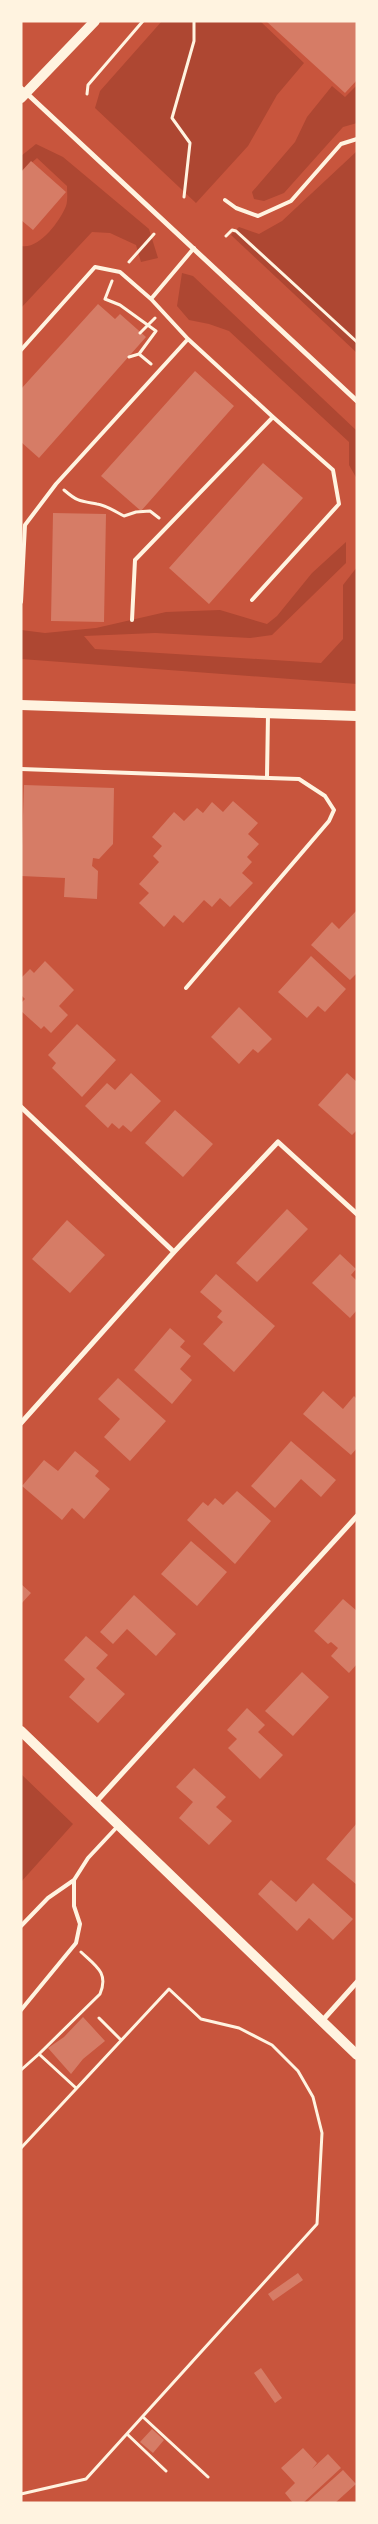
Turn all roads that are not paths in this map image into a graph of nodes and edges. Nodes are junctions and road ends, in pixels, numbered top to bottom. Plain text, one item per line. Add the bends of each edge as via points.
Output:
1 (95, 21) edge
2 (23, 93) edge
3 (357, 139) edge
4 (225, 200) dead end
5 (194, 248) junction
6 (151, 298) junction
7 (188, 339) junction
8 (21, 350) edge
9 (357, 401) edge
10 (273, 417) junction
11 (252, 600) dead end
12 (21, 602) edge
13 (132, 620) dead end
14 (21, 705) edge
15 (268, 713) junction
16 (357, 716) edge
17 (21, 769) edge
18 (266, 777) junction
19 (186, 988) dead end
20 (21, 1107) edge
21 (357, 1214) edge
22 (174, 1252) junction
23 (21, 1423) edge
24 (357, 1516) edge
25 (21, 1731) edge
26 (95, 1803) junction
27 (119, 1825) junction
28 (74, 1880) junction
29 (21, 1926) edge
30 (357, 1982) edge
31 (21, 2010) edge
32 (322, 2021) junction
33 (357, 2055) edge

1 - 2 main road
2 - 5 street
3 - 4 lane via 342,144 290,201 258,216
5 - 6 lane
5 - 9 street
6 - 7 lane
6 - 8 lane via 120,272 95,267
7 - 10 lane
7 - 12 lane via 56,484 25,524
10 - 11 lane via 332,470 339,504
10 - 13 lane via 135,560
14 - 15 main road
15 - 16 main road
15 - 18 lane
17 - 18 lane
18 - 19 lane via 299,779 325,796 334,810 329,821
20 - 22 street
21 - 22 street via 278,1142
22 - 23 street
24 - 26 street
25 - 26 main road
26 - 27 main road
27 - 28 lane via 88,1858
27 - 32 main road
28 - 29 lane via 48,1898
28 - 31 lane via 74,1906 80,1924 74,1945
30 - 32 street
32 - 33 main road

